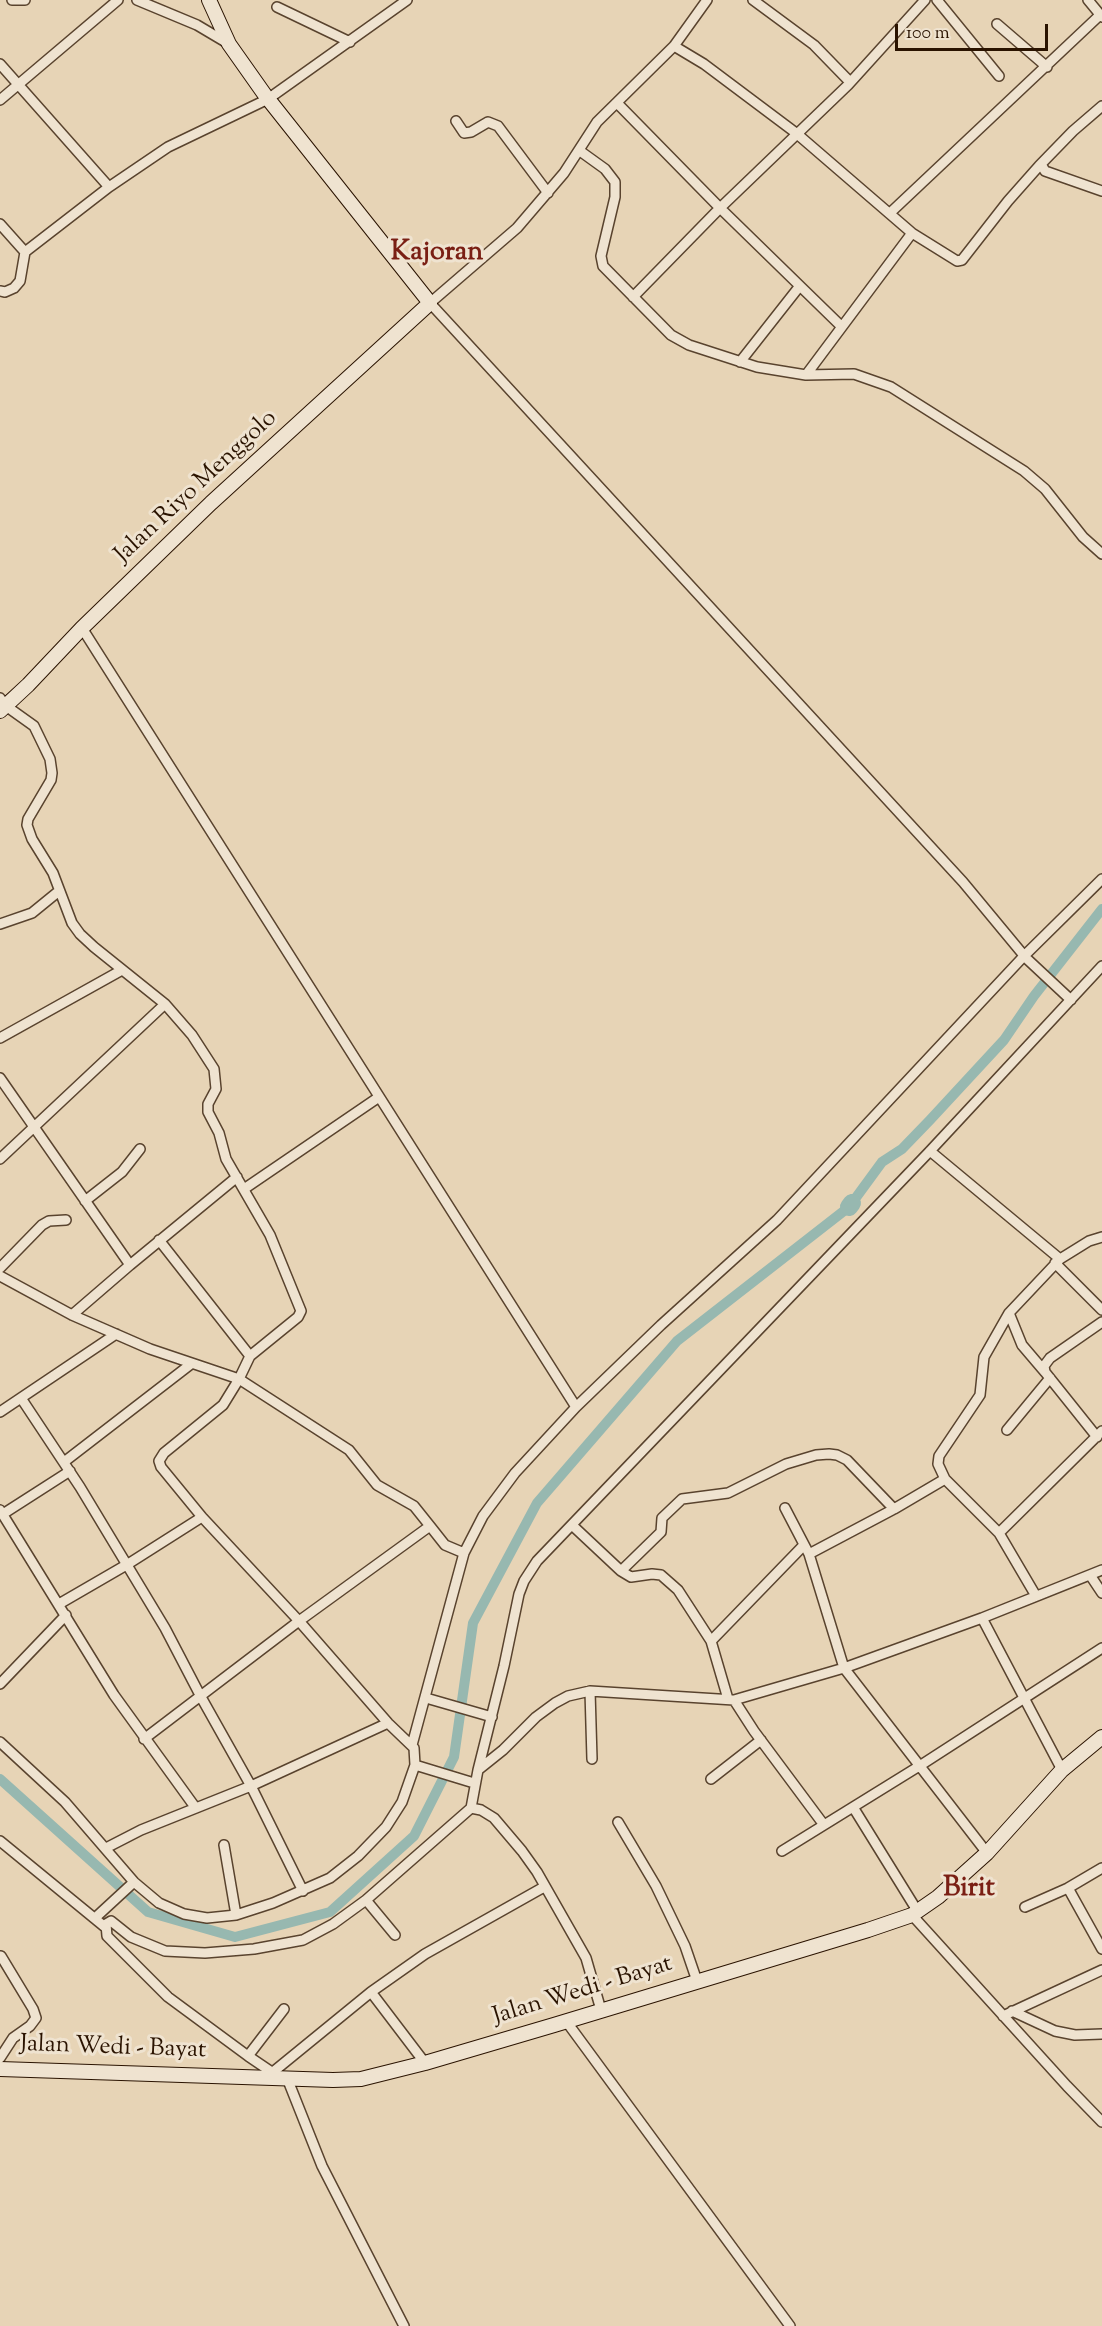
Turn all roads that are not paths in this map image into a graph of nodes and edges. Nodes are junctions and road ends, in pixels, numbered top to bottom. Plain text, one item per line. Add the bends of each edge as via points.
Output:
1 (12, 0) edge
2 (25, 0) edge
3 (118, 0) edge
4 (137, 0) edge
5 (209, 0) edge
6 (406, 0) edge
7 (707, 0) edge
8 (753, 0) edge
9 (925, 0) edge
10 (937, 0) edge
11 (1088, 0) edge
12 (278, 8) dead end
13 (1101, 16) edge
14 (997, 24) dead end
15 (350, 42) junction
16 (229, 44) junction
17 (674, 46) junction
18 (0, 64) edge
19 (1047, 67) junction
20 (999, 76) dead end
21 (850, 82) junction
22 (19, 86) junction
23 (264, 93) junction
24 (0, 100) edge
25 (617, 103) junction
26 (1102, 106) edge
27 (456, 122) dead end
28 (796, 133) junction
29 (580, 151) junction
30 (1041, 164) junction
31 (109, 187) junction
32 (1102, 191) edge
33 (548, 193) junction
34 (720, 208) junction
35 (890, 213) junction
36 (0, 225) edge
37 (912, 233) junction
38 (25, 252) junction
39 (799, 287) junction
40 (0, 291) edge
41 (633, 297) junction
42 (430, 303) junction
43 (840, 326) junction
44 (740, 362) junction
45 (806, 375) junction
46 (1102, 554) edge
47 (82, 628) junction
48 (2, 705) edge
49 (1102, 879) edge
50 (59, 891) junction
51 (0, 924) edge
52 (1025, 957) junction
53 (1102, 966) edge
54 (122, 970) junction
55 (1070, 999) junction
56 (165, 1004) junction
57 (0, 1038) edge
58 (0, 1078) edge
59 (379, 1097) junction
60 (34, 1129) junction
61 (140, 1149) dead end
62 (930, 1151) junction
63 (0, 1159) edge
64 (237, 1177) junction
65 (244, 1189) junction
66 (85, 1201) junction
67 (66, 1220) dead end
68 (1102, 1237) edge
69 (159, 1240) junction
70 (1058, 1261) junction
71 (129, 1265) junction
72 (0, 1268) edge
73 (0, 1276) edge
74 (1102, 1310) edge
75 (1009, 1313) junction
76 (72, 1315) junction
77 (1102, 1322) edge
78 (116, 1334) junction
79 (250, 1356) junction
80 (191, 1364) junction
81 (1048, 1375) junction
82 (238, 1379) junction
83 (21, 1398) junction
84 (576, 1407) junction
85 (0, 1412) edge
86 (1007, 1430) dead end
87 (1099, 1434) edge
88 (64, 1462) junction
89 (70, 1471) junction
90 (945, 1479) junction
91 (786, 1508) dead end
92 (894, 1509) junction
93 (1, 1512) edge
94 (202, 1517) junction
95 (430, 1526) junction
96 (573, 1526) junction
97 (999, 1533) junction
98 (806, 1549) junction
99 (464, 1553) junction
100 (128, 1564) junction
101 (1102, 1570) edge
102 (621, 1571) junction
103 (1090, 1575) junction
104 (1102, 1593) edge
105 (1035, 1596) junction
106 (59, 1604) junction
107 (66, 1615) junction
108 (982, 1618) junction
109 (299, 1621) junction
110 (711, 1641) junction
111 (1102, 1648) edge
112 (843, 1668) junction
113 (2, 1677) edge
114 (590, 1691) junction
115 (201, 1697) junction
116 (428, 1698) junction
117 (1025, 1698) junction
118 (731, 1700) junction
119 (489, 1717) junction
120 (388, 1723) junction
121 (1102, 1737) edge
122 (144, 1739) junction
123 (761, 1740) junction
124 (0, 1742) edge
125 (412, 1744) junction
126 (592, 1759) dead end
127 (921, 1765) junction
128 (419, 1766) junction
129 (478, 1770) junction
130 (1062, 1770) junction
131 (711, 1779) dead end
132 (471, 1782) junction
133 (252, 1786) junction
134 (195, 1807) junction
135 (853, 1807) junction
136 (471, 1808) junction
137 (618, 1822) dead end
138 (824, 1825) junction
139 (0, 1841) edge
140 (224, 1845) dead end
141 (106, 1848) junction
142 (783, 1851) dead end
143 (987, 1853) junction
144 (1102, 1868) edge
145 (133, 1883) junction
146 (544, 1887) junction
147 (1068, 1888) junction
148 (303, 1891) junction
149 (366, 1900) junction
150 (1025, 1907) dead end
151 (915, 1913) junction
152 (236, 1915) junction
153 (95, 1918) junction
154 (105, 1927) junction
155 (395, 1935) dead end
156 (1102, 1949) edge
157 (1, 1956) edge
158 (1102, 1970) edge
159 (697, 1981) junction
160 (371, 1992) junction
161 (284, 2009) dead end
162 (601, 2010) junction
163 (1008, 2014) junction
164 (566, 2021) junction
165 (1102, 2034) edge
166 (248, 2056) junction
167 (0, 2058) edge
168 (425, 2064) junction
169 (0, 2069) edge
170 (279, 2075) junction
171 (1102, 2122) edge
172 (405, 2326) edge
173 (790, 2326) edge

1 - 2 street
3 - 22 street
4 - 16 street via 197,25
5 - 16 main road
6 - 15 street
7 - 17 street
8 - 21 street via 814,45
9 - 21 street
10 - 20 street
11 - 13 street
12 - 15 street
13 - 19 street
14 - 19 street
15 - 23 street
16 - 23 main road
17 - 25 street
17 - 28 street
18 - 22 street
19 - 35 street
21 - 28 street
22 - 24 street
22 - 31 street
23 - 31 street via 168,147
23 - 42 main road
25 - 29 street via 591,131
25 - 34 street
26 - 30 street
27 - 33 street via 468,133 488,122 498,126
28 - 34 street
28 - 35 street
29 - 33 street
29 - 41 street via 615,182 601,260
30 - 32 street via 1045,171
30 - 37 street via 962,260 953,259
31 - 38 street
33 - 42 street via 517,228
34 - 39 street
34 - 41 street
35 - 37 street
36 - 38 street
37 - 43 street
38 - 40 street via 20,281 14,288
39 - 43 street
39 - 44 street
41 - 44 street via 679,341
42 - 47 main road, Jalan Riyo Menggolo via 220,495
42 - 52 street via 963,882
43 - 45 street
44 - 45 street
45 - 46 street via 854,374 891,387 1024,471
47 - 48 main road, Jalan Riyo Menggolo
47 - 59 street
48 - 50 street via 34,726 50,759 51,780 27,825
49 - 52 street
50 - 51 street via 32,913
50 - 54 street via 75,928
52 - 55 street
52 - 84 street via 777,1220
53 - 55 street
54 - 56 street
54 - 57 street
55 - 62 street
56 - 60 street
56 - 64 street via 192,1035 215,1072 216,1089 207,1108
58 - 60 street
59 - 65 street
59 - 84 street
60 - 63 street
60 - 66 street
61 - 66 street via 122,1172
62 - 70 street
62 - 96 street
64 - 65 street
64 - 69 street
65 - 79 street via 273,1242 302,1311
66 - 71 street
67 - 72 street via 42,1225
68 - 70 street
69 - 71 street
69 - 79 street
70 - 74 street
70 - 75 street
71 - 76 street
73 - 76 street
75 - 81 street via 1022,1345
75 - 90 street via 984,1358 980,1395 938,1458
76 - 78 street
77 - 81 street via 1047,1361 1044,1366
78 - 80 street
78 - 83 street
79 - 82 street
80 - 82 street
80 - 88 street
81 - 86 street
81 - 87 street
82 - 94 street via 224,1403 159,1461
82 - 95 street via 349,1450 376,1485 414,1506
83 - 85 street
83 - 88 street
84 - 99 street via 515,1473 483,1516
87 - 97 street
88 - 89 street
89 - 93 street
89 - 100 street
90 - 92 street
90 - 97 street
91 - 98 street
92 - 98 street
92 - 102 street via 847,1460 837,1455 816,1455 786,1464 728,1493 682,1499 662,1518 661,1532
93 - 106 street
94 - 100 street
94 - 109 street
95 - 99 street via 446,1545
95 - 109 street
96 - 102 street
96 - 119 street via 537,1561 524,1581
97 - 105 street
98 - 110 street
98 - 112 street
99 - 116 street
100 - 106 street
100 - 115 street
101 - 103 street
102 - 110 street via 631,1577 665,1577 692,1609
103 - 104 street
103 - 105 street
105 - 108 street
106 - 107 street
107 - 113 street
107 - 122 street
108 - 112 street
108 - 117 street
109 - 115 street
109 - 120 street
110 - 118 street
111 - 117 street
112 - 118 street
112 - 127 street
114 - 118 street
114 - 126 street
114 - 129 street via 555,1703
115 - 122 street
115 - 133 street
116 - 119 street
116 - 125 street
117 - 127 street
117 - 130 street
118 - 123 street
119 - 129 street
120 - 125 street
120 - 133 street
121 - 130 main road, Jalan Wedi - Bayat
122 - 134 street
123 - 131 street
123 - 138 street
124 - 141 street via 65,1802
125 - 128 street
127 - 135 street
127 - 143 street
128 - 132 street
128 - 148 street via 386,1827 343,1870
129 - 132 street
130 - 143 main road, Jalan Wedi - Bayat
132 - 136 street
133 - 134 street
133 - 148 street
134 - 141 street
135 - 138 street
135 - 151 street
136 - 146 street via 481,1810 501,1826 529,1860
136 - 149 street
137 - 159 street via 656,1886
138 - 142 street
139 - 153 street
140 - 152 street
141 - 145 street
143 - 151 main road, Jalan Wedi - Bayat
144 - 147 street
145 - 152 street via 159,1903 184,1914 207,1918
145 - 153 street
146 - 160 street via 425,1954
146 - 162 street via 586,1958
147 - 150 street
147 - 156 street
148 - 152 street
149 - 154 street via 310,1937 254,1949 165,1951 131,1937 111,1921
149 - 155 street
151 - 159 main road, Jalan Wedi - Bayat
151 - 163 street
153 - 154 street
154 - 166 street via 107,1936 168,1997
157 - 167 street via 36,2018 13,2038
158 - 163 street
159 - 162 main road, Jalan Wedi - Bayat
160 - 168 street
160 - 170 street
161 - 166 street
162 - 164 main road, Jalan Wedi - Bayat
163 - 165 street via 1055,2031
163 - 171 street via 1066,2086
164 - 168 main road, Jalan Wedi - Bayat
164 - 173 street
166 - 170 street
168 - 170 main road, Jalan Wedi - Bayat via 361,2079
169 - 170 main road, Jalan Wedi - Bayat
170 - 172 street

